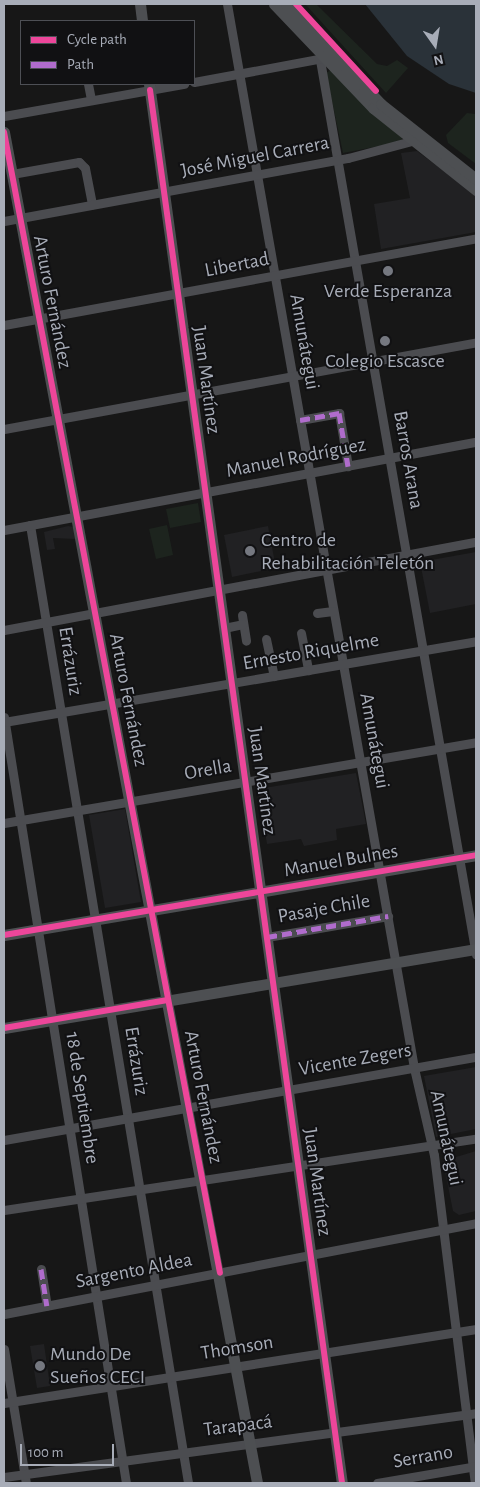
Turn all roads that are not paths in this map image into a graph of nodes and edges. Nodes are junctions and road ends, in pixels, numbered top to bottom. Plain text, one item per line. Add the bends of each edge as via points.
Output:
1 (135, 4) edge
2 (140, 4) edge
3 (227, 4) edge
4 (274, 4) edge
5 (286, 4) edge
6 (137, 20) edge
7 (142, 20) edge
8 (322, 59) junction
9 (240, 74) junction
10 (195, 82) edge
11 (88, 85) edge
12 (172, 85) edge
13 (149, 87) edge
14 (91, 100) junction
15 (4, 116) edge
16 (4, 132) edge
17 (418, 140) junction
18 (337, 159) junction
19 (12, 174) junction
20 (257, 174) junction
21 (476, 179) edge
22 (476, 190) edge
23 (163, 192) junction
24 (92, 204) junction
25 (20, 218) junction
26 (4, 221) edge
27 (476, 238) edge
28 (355, 260) junction
29 (275, 276) junction
30 (178, 294) junction
31 (39, 318) junction
32 (4, 325) edge
33 (476, 342) edge
34 (372, 360) junction
35 (292, 375) junction
36 (192, 394) junction
37 (58, 419) junction
38 (300, 420) junction
39 (4, 429) edge
40 (476, 442) edge
41 (390, 458) junction
42 (348, 466) junction
43 (309, 473) junction
44 (205, 493) junction
45 (77, 517) junction
46 (30, 525) junction
47 (4, 530) edge
48 (476, 542) edge
49 (406, 555) junction
50 (326, 570) junction
51 (219, 589) junction
52 (333, 611) junction
53 (95, 613) junction
54 (318, 613) dead end
55 (46, 622) junction
56 (224, 628) junction
57 (4, 630) edge
58 (301, 633) dead end
59 (266, 639) dead end
60 (246, 641) dead end
61 (476, 641) edge
62 (423, 650) junction
63 (342, 664) junction
64 (308, 670) junction
65 (274, 676) junction
66 (232, 683) junction
67 (112, 704) junction
68 (61, 712) junction
69 (4, 720) edge
70 (476, 742) edge
71 (440, 749) junction
72 (360, 763) junction
73 (245, 782) junction
74 (130, 801) junction
75 (77, 810) junction
76 (20, 820) junction
77 (4, 823) edge
78 (476, 855) edge
79 (459, 858) junction
80 (380, 871) junction
81 (260, 891) junction
82 (151, 910) junction
83 (388, 916) junction
84 (95, 919) junction
85 (37, 929) junction
86 (4, 935) edge
87 (267, 937) junction
88 (476, 951) edge
89 (396, 962) junction
90 (273, 983) junction
91 (168, 1000) junction
92 (110, 1010) junction
93 (52, 1020) junction
94 (4, 1028) edge
95 (476, 1057) edge
96 (414, 1068) junction
97 (288, 1090) junction
98 (188, 1107) junction
99 (128, 1118) junction
100 (69, 1128) junction
101 (4, 1140) edge
102 (476, 1140) edge
103 (430, 1147) junction
104 (299, 1167) junction
105 (202, 1181) junction
106 (140, 1190) junction
107 (80, 1198) junction
108 (4, 1210) edge
109 (476, 1223) edge
110 (441, 1229) junction
111 (311, 1256) junction
112 (41, 1268) dead end
113 (220, 1273) junction
114 (155, 1285) junction
115 (96, 1296) junction
116 (47, 1306) junction
117 (4, 1314) edge
118 (476, 1329) edge
119 (455, 1333) junction
120 (4, 1349) edge
121 (324, 1351) junction
122 (234, 1366) junction
123 (170, 1376) junction
124 (110, 1386) junction
125 (8, 1402) edge
126 (476, 1413) edge
127 (466, 1415) junction
128 (335, 1432) junction
129 (249, 1442) junction
130 (182, 1450) junction
131 (122, 1458) junction
132 (475, 1466) edge
133 (4, 1477) edge
134 (25, 1479) edge
135 (126, 1483) edge
136 (188, 1483) edge
137 (257, 1483) edge
138 (342, 1483) edge
139 (377, 1483) edge
140 (475, 1483) edge

1 - 6 street
2 - 7 main road
3 - 9 street, Amunátegui
4 - 8 main road
5 - 17 main road
8 - 9 street
8 - 17 main road via 373,108
8 - 18 street, Barros Arana
9 - 10 street
9 - 20 street, Amunátegui
11 - 14 street
12 - 13 street
13 - 14 street
13 - 23 main road, Juan Martínez
14 - 15 street
16 - 19 main road, Arturo Fernández
17 - 18 street, José Miguel Carrera
17 - 21 main road
17 - 22 main road
18 - 20 street, José Miguel Carrera
18 - 28 street, Barros Arana
19 - 24 street via 79,162 85,168
19 - 25 main road, Arturo Fernández
20 - 23 street, José Miguel Carrera
20 - 29 street, Amunátegui
23 - 24 street, José Miguel Carrera
23 - 30 main road, Juan Martínez
24 - 25 street, José Miguel Carrera
25 - 26 street, José Miguel Carrera
25 - 31 main road, Arturo Fernández
27 - 28 street, Libertad
28 - 29 street, Libertad
28 - 34 street, Barros Arana
29 - 30 street, Libertad
29 - 35 street, Amunátegui
30 - 31 street, Libertad
30 - 36 main road, Juan Martínez
31 - 32 street, Libertad
31 - 37 main road, Arturo Fernández
33 - 34 street
34 - 35 street
34 - 41 street, Barros Arana
35 - 36 street
35 - 38 street, Amunátegui
36 - 37 street
36 - 44 main road, Juan Martínez
37 - 39 street
37 - 45 main road, Arturo Fernández
38 - 42 street via 339,413
38 - 43 street, Amunátegui
40 - 41 street, Manuel Rodríguez
41 - 42 street, Manuel Rodríguez
41 - 49 street, Barros Arana
42 - 43 street, Manuel Rodríguez
43 - 44 street, Manuel Rodríguez
43 - 50 street, Amunátegui
44 - 45 street, Manuel Rodríguez
44 - 51 main road, Juan Martínez
45 - 46 street, Manuel Rodríguez
45 - 53 main road, Arturo Fernández
46 - 47 street, Manuel Rodríguez
46 - 55 street, Errázuriz
48 - 49 street
49 - 50 street
49 - 62 street, Barros Arana
50 - 51 street
50 - 52 street, Amunátegui
51 - 53 street
51 - 56 main road, Juan Martínez
52 - 54 street
52 - 63 street, Amunátegui
53 - 55 street
53 - 67 main road, Arturo Fernández
55 - 57 street
55 - 68 street, Errázuriz
56 - 60 street via 242,620
56 - 66 main road, Juan Martínez
58 - 64 street
59 - 65 street
61 - 62 street, Ernesto Riquelme
62 - 63 street, Ernesto Riquelme
62 - 71 street, Barros Arana
63 - 64 street, Ernesto Riquelme
63 - 72 street, Amunátegui
64 - 65 street, Ernesto Riquelme
65 - 66 street, Ernesto Riquelme
66 - 67 street, Ernesto Riquelme
66 - 73 main road, Juan Martínez
67 - 68 street, Ernesto Riquelme
67 - 74 main road, Arturo Fernández
68 - 69 street, Ernesto Riquelme
68 - 75 street, Errázuriz
69 - 76 street, 18 de Septiembre
70 - 71 street, Orella
71 - 72 street, Orella
71 - 79 street, Barros Arana
72 - 73 street, Orella
72 - 80 street, Amunátegui
73 - 74 street, Orella
73 - 81 main road, Juan Martínez
74 - 75 street, Orella
74 - 82 main road, Arturo Fernández
75 - 76 street, Orella
75 - 84 street, Errázuriz
76 - 77 street, Orella
76 - 85 street, 18 de Septiembre
78 - 79 main road, Manuel Bulnes
79 - 80 main road, Manuel Bulnes
79 - 88 street, Barros Arana
80 - 81 main road, Manuel Bulnes
80 - 83 street, Amunátegui
81 - 82 main road, Manuel Bulnes
81 - 87 main road, Juan Martínez
82 - 84 main road, Manuel Bulnes
82 - 91 main road, Arturo Fernández
83 - 87 street, Pasaje Chile
83 - 89 street, Amunátegui
84 - 85 main road, Manuel Bulnes
84 - 92 street, Errázuriz
85 - 86 main road, Manuel Bulnes
85 - 93 street, 18 de Septiembre
87 - 90 main road, Juan Martínez
88 - 89 main road
89 - 90 main road
89 - 96 street, Amunátegui
90 - 91 main road
90 - 97 main road, Juan Martínez
91 - 92 main road
91 - 98 main road, Arturo Fernández
92 - 93 main road
92 - 99 street, Errázuriz
93 - 94 main road
93 - 100 street, 18 de Septiembre
95 - 96 street, Vicente Zegers
96 - 97 street, Vicente Zegers
96 - 103 street, Amunátegui
97 - 98 street, Vicente Zegers
97 - 104 main road, Juan Martínez
98 - 99 street, Vicente Zegers
98 - 105 main road, Arturo Fernández
99 - 100 street, Vicente Zegers
99 - 106 street, Errázuriz
100 - 101 street, Vicente Zegers
100 - 107 street, 18 de Septiembre
102 - 103 street
103 - 104 street
103 - 110 street, Amunátegui via 445,1220
104 - 105 street
104 - 111 main road, Juan Martínez
105 - 106 street
105 - 113 main road, Arturo Fernández
106 - 107 street
106 - 114 street, Errázuriz
107 - 108 street
107 - 115 street, 18 de Septiembre
109 - 110 street, Sargento Aldea
110 - 111 street, Sargento Aldea
110 - 119 street, Amunátegui
111 - 113 street, Sargento Aldea
111 - 121 main road, Juan Martínez
112 - 116 street
113 - 114 street, Sargento Aldea
113 - 122 main road, Arturo Fernández
114 - 115 street, Sargento Aldea
114 - 123 street, Errázuriz
115 - 116 street, Sargento Aldea
115 - 124 street, 18 de Septiembre
116 - 117 street, Sargento Aldea
118 - 119 street, Thomson
119 - 121 street, Thomson
119 - 127 street, Amunátegui
120 - 125 street
121 - 122 street, Thomson
121 - 128 main road, Juan Martínez
122 - 123 street, Thomson
122 - 129 main road, Arturo Fernández
123 - 124 street, Thomson
123 - 130 street, Errázuriz
124 - 125 street, Thomson
124 - 131 street, 18 de Septiembre
125 - 134 street
126 - 127 street, Tarapacá
127 - 128 street, Tarapacá
127 - 132 street, Amunátegui
128 - 129 street, Tarapacá
128 - 138 main road, Juan Martínez
129 - 130 street, Tarapacá
129 - 137 main road, Arturo Fernández
130 - 131 street, Tarapacá
130 - 136 street, Errázuriz
131 - 134 street, Tarapacá
131 - 135 street, 18 de Septiembre
132 - 139 street, Serrano
132 - 140 street, Amunátegui
133 - 134 street, Tarapacá

